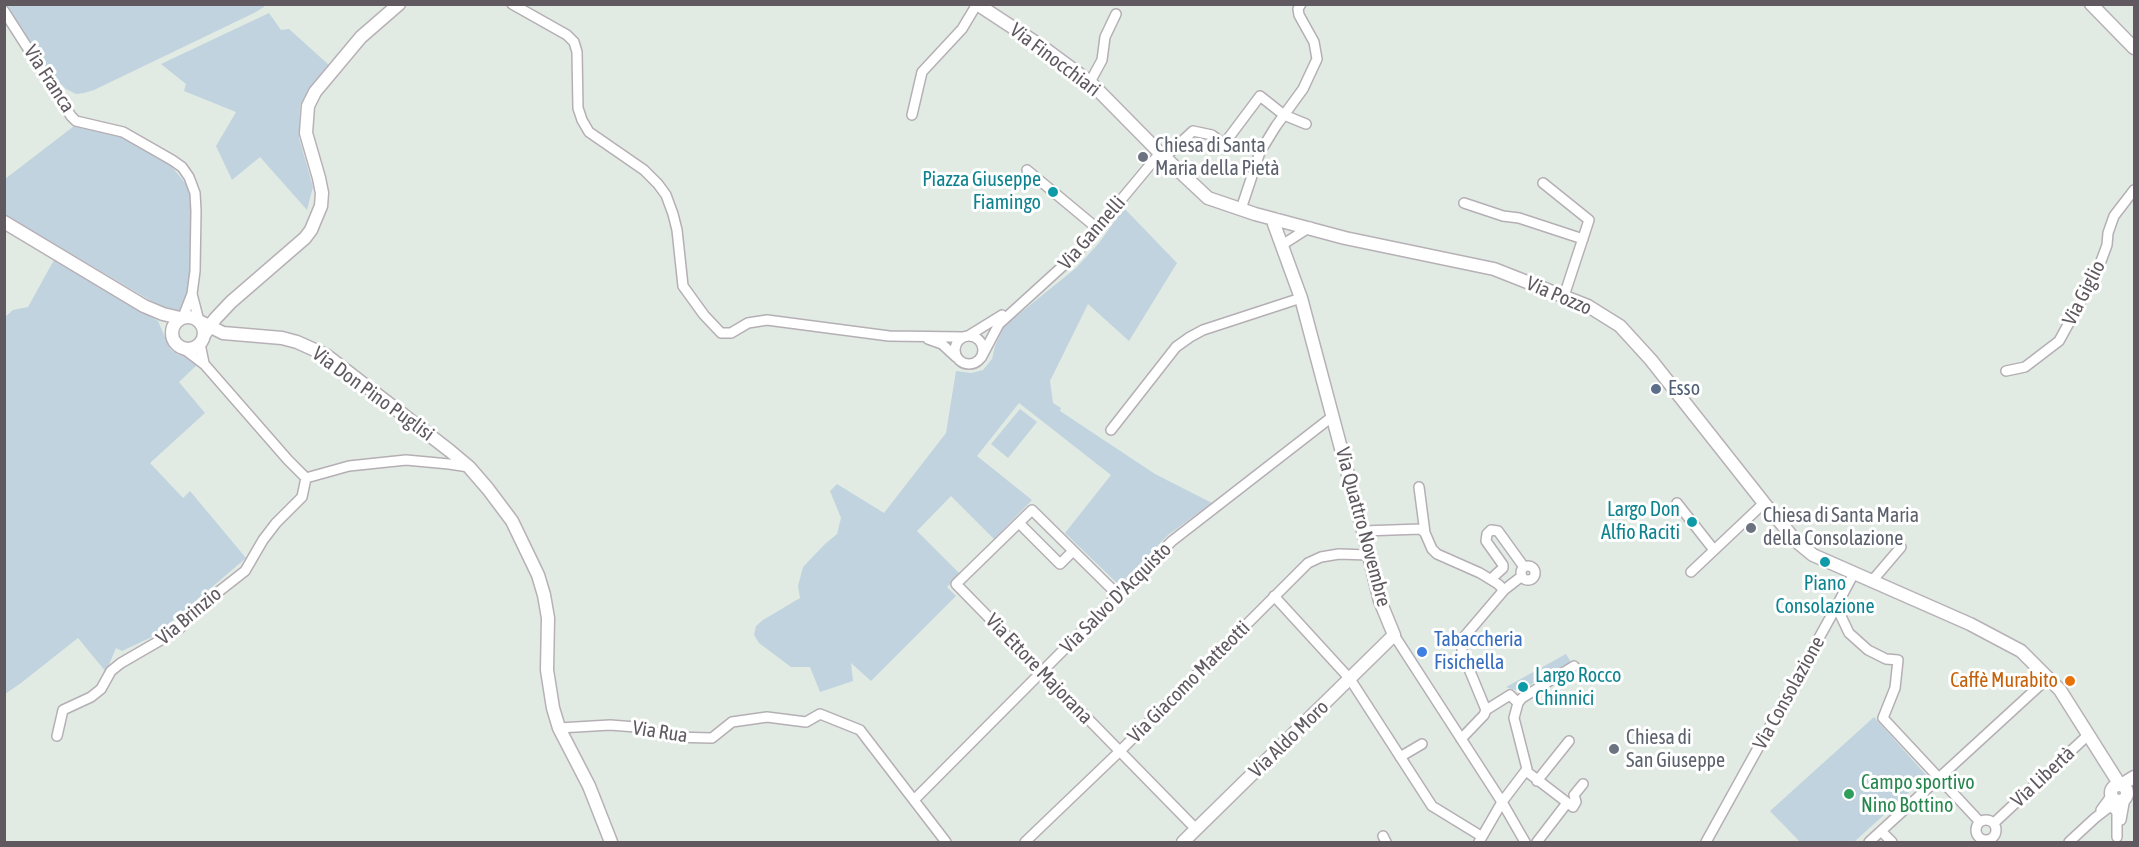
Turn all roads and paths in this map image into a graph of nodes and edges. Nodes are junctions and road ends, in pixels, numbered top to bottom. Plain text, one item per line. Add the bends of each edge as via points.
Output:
1 (399, 4) edge
2 (512, 4) edge
3 (977, 4) edge
4 (1301, 4) edge
5 (2091, 4) edge
6 (4, 11) edge
7 (1116, 14) dead end
8 (2134, 48) edge
9 (1090, 82) junction
10 (912, 115) dead end
11 (1284, 115) junction
12 (1306, 124) dead end
13 (1162, 155) junction
14 (1027, 170) dead end
15 (1543, 183) dead end
16 (2134, 190) edge
17 (1464, 203) dead end
18 (1242, 209) junction
19 (1274, 219) junction
20 (4, 222) edge
21 (1310, 227) junction
22 (1098, 229) junction
23 (1583, 239) junction
24 (1282, 245) junction
25 (192, 294) junction
26 (1564, 296) junction
27 (1301, 298) junction
28 (144, 306) junction
29 (1017, 306) junction
30 (198, 323) junction
31 (965, 337) junction
32 (917, 338) junction
33 (173, 340) junction
34 (184, 349) junction
35 (957, 358) junction
36 (981, 358) junction
37 (205, 365) junction
38 (2006, 371) dead end
39 (1333, 416) junction
40 (1111, 430) dead end
41 (469, 467) junction
42 (306, 477) junction
43 (1419, 487) dead end
44 (1677, 503) dead end
45 (1764, 503) junction
46 (1019, 523) junction
47 (1364, 531) junction
48 (1425, 533) junction
49 (1902, 547) dead end
50 (1714, 550) junction
51 (1073, 551) junction
52 (1368, 555) junction
53 (1691, 572) dead end
54 (1854, 573) junction
55 (1491, 579) junction
56 (1872, 580) junction
57 (1504, 590) junction
58 (1119, 596) junction
59 (1274, 596) junction
60 (1835, 609) junction
61 (1394, 635) junction
62 (1574, 666) dead end
63 (1042, 672) junction
64 (2049, 677) junction
65 (1350, 679) junction
66 (1518, 703) junction
67 (1486, 711) junction
68 (559, 728) junction
69 (2088, 735) junction
70 (57, 736) dead end
71 (1461, 739) junction
72 (1569, 741) dead end
73 (1422, 744) dead end
74 (1120, 751) junction
75 (1400, 757) junction
76 (1526, 771) junction
77 (2134, 777) edge
78 (1939, 779) junction
79 (1537, 781) junction
80 (1583, 784) dead end
81 (2122, 791) edge
82 (915, 799) junction
83 (1502, 802) junction
84 (1567, 803) junction
85 (2095, 818) junction
86 (1977, 820) junction
87 (1996, 821) junction
88 (1196, 829) junction
89 (1881, 831) junction
90 (1480, 839) edge
91 (1975, 840) edge
92 (1996, 840) edge
93 (2117, 840) edge
94 (611, 843) edge
95 (946, 843) edge
96 (1025, 843) edge
97 (1183, 843) edge
98 (1525, 843) edge
99 (1536, 843) edge
100 (1706, 843) edge
101 (1869, 843) edge
102 (1892, 843) edge
103 (2069, 843) edge

1 - 30 street via 361,37 308,106 306,133 322,193 311,230 231,302
2 - 32 street, Via Gannelli via 574,42 582,120 590,132 645,170 666,195 675,222 683,286 721,333 767,320
3 - 9 street, Via Finocchiari
3 - 10 street via 962,29 922,72
4 - 11 street via 1299,15 1314,42 1317,59 1303,89
5 - 8 street
6 - 25 street, Via Franca via 70,116 76,121 123,132 172,159 189,177 196,211
7 - 9 street via 1105,37 1102,60
9 - 13 street, Via Finocchiari
11 - 12 street
11 - 13 street, Via Gannelli via 1260,96 1224,144 1212,135 1193,131
11 - 18 street via 1260,152
13 - 18 street, Via Finocchiari via 1208,198
13 - 22 street, Via Gannelli
14 - 22 street
15 - 23 street via 1589,220
16 - 38 street, Via Giglio via 2114,216 2097,272 2060,341 2025,367
17 - 23 street
18 - 19 street, Via Finocchiari
19 - 21 street, Via Pozzo
19 - 24 street, Via Quattro Novembre
20 - 28 street
21 - 24 street
21 - 26 street, Via Pozzo via 1494,269
22 - 29 street, Via Gannelli via 1062,268
23 - 26 street
24 - 27 street, Via Quattro Novembre
25 - 30 street
25 - 30 street
26 - 45 street, Via Pozzo via 1604,315 1628,334
27 - 39 street, Via Quattro Novembre
27 - 40 street via 1190,337 1176,347
28 - 30 street
28 - 33 street
29 - 31 street, Via Gannelli
29 - 36 street, Via Gannelli via 999,324
30 - 33 street via 173,325
30 - 34 street via 193,348
30 - 37 street
30 - 41 street, Via Don Pino Puglisi via 215,337 282,338 318,351
31 - 32 street, Via Gannelli
31 - 35 street via 956,344
31 - 36 street via 972,336 981,343
32 - 35 street, Via Gannelli via 942,344
33 - 34 street
34 - 37 street
35 - 36 street via 966,364
37 - 42 street
39 - 47 street, Via Quattro Novembre
39 - 58 street, Via Salvo D'Acquisto via 1172,541
41 - 42 street via 406,460 349,466
41 - 68 street, Via Don Pino Puglisi via 512,522 538,575 548,618 549,689
42 - 70 street, Via Brinzio via 302,497 276,523 245,571 178,630 120,663 96,693 63,710
43 - 48 street
44 - 50 street
45 - 50 street
45 - 54 street, Via Pozzo via 1813,555
46 - 51 street, Via Ettore Majorana via 1032,510
46 - 51 street via 1060,564
46 - 63 street, Via Ettore Majorana via 956,584
47 - 48 street
47 - 52 street, Via Quattro Novembre
48 - 55 street via 1437,554
49 - 56 street
50 - 53 street
51 - 58 street
52 - 59 street, Via Giacomo Matteotti via 1313,560
52 - 61 street, Via Quattro Novembre
54 - 56 street, Via Pozzo
54 - 60 street
55 - 57 street
55 - 57 street via 1503,568 1486,541 1491,530 1498,531 1523,572
56 - 64 street, Via Pozzo via 2003,640
57 - 67 street via 1462,644
58 - 63 street, Via Salvo D'Acquisto
59 - 65 street
59 - 74 street, Via Giacomo Matteotti
60 - 78 street, Via Consolazione via 1849,633 1868,650 1898,660 1895,688 1883,718
60 - 100 street, Via Consolazione
61 - 65 street, Via Aldo Moro
61 - 71 street, Via Quattro Novembre
62 - 66 street
63 - 74 street, Via Ettore Majorana
63 - 82 street, Via Salvo D'Acquisto
64 - 69 street, Via Pozzo
64 - 78 street
65 - 75 street
65 - 88 street, Via Aldo Moro
66 - 67 street via 1510,695
66 - 76 street via 1514,718
67 - 71 street
68 - 82 street, Via Rua via 610,725 636,727 671,737 712,738 732,722 767,717 806,722 820,714 860,729
68 - 94 street, Via Don Pino Puglisi via 589,786
69 - 81 street, Via Pozzo
69 - 87 street, Via Libertà
71 - 83 street, Via Quattro Novembre
72 - 79 street
73 - 75 street
74 - 88 street, Via Ettore Majorana
74 - 96 street, Via Giacomo Matteotti
75 - 90 street via 1432,806
76 - 79 street
76 - 83 street
77 - 81 street
78 - 86 street
78 - 89 street
79 - 84 street
80 - 84 street via 1574,795 1573,807
81 - 85 street
81 - 93 street
82 - 95 street, Via Rua
83 - 90 street
83 - 98 street, Via Quattro Novembre
84 - 99 street
85 - 93 street via 2108,808 2115,808
85 - 103 street
86 - 87 street
86 - 91 street
87 - 92 street
88 - 97 street, Via Aldo Moro
89 - 101 street
89 - 102 street
91 - 92 street

